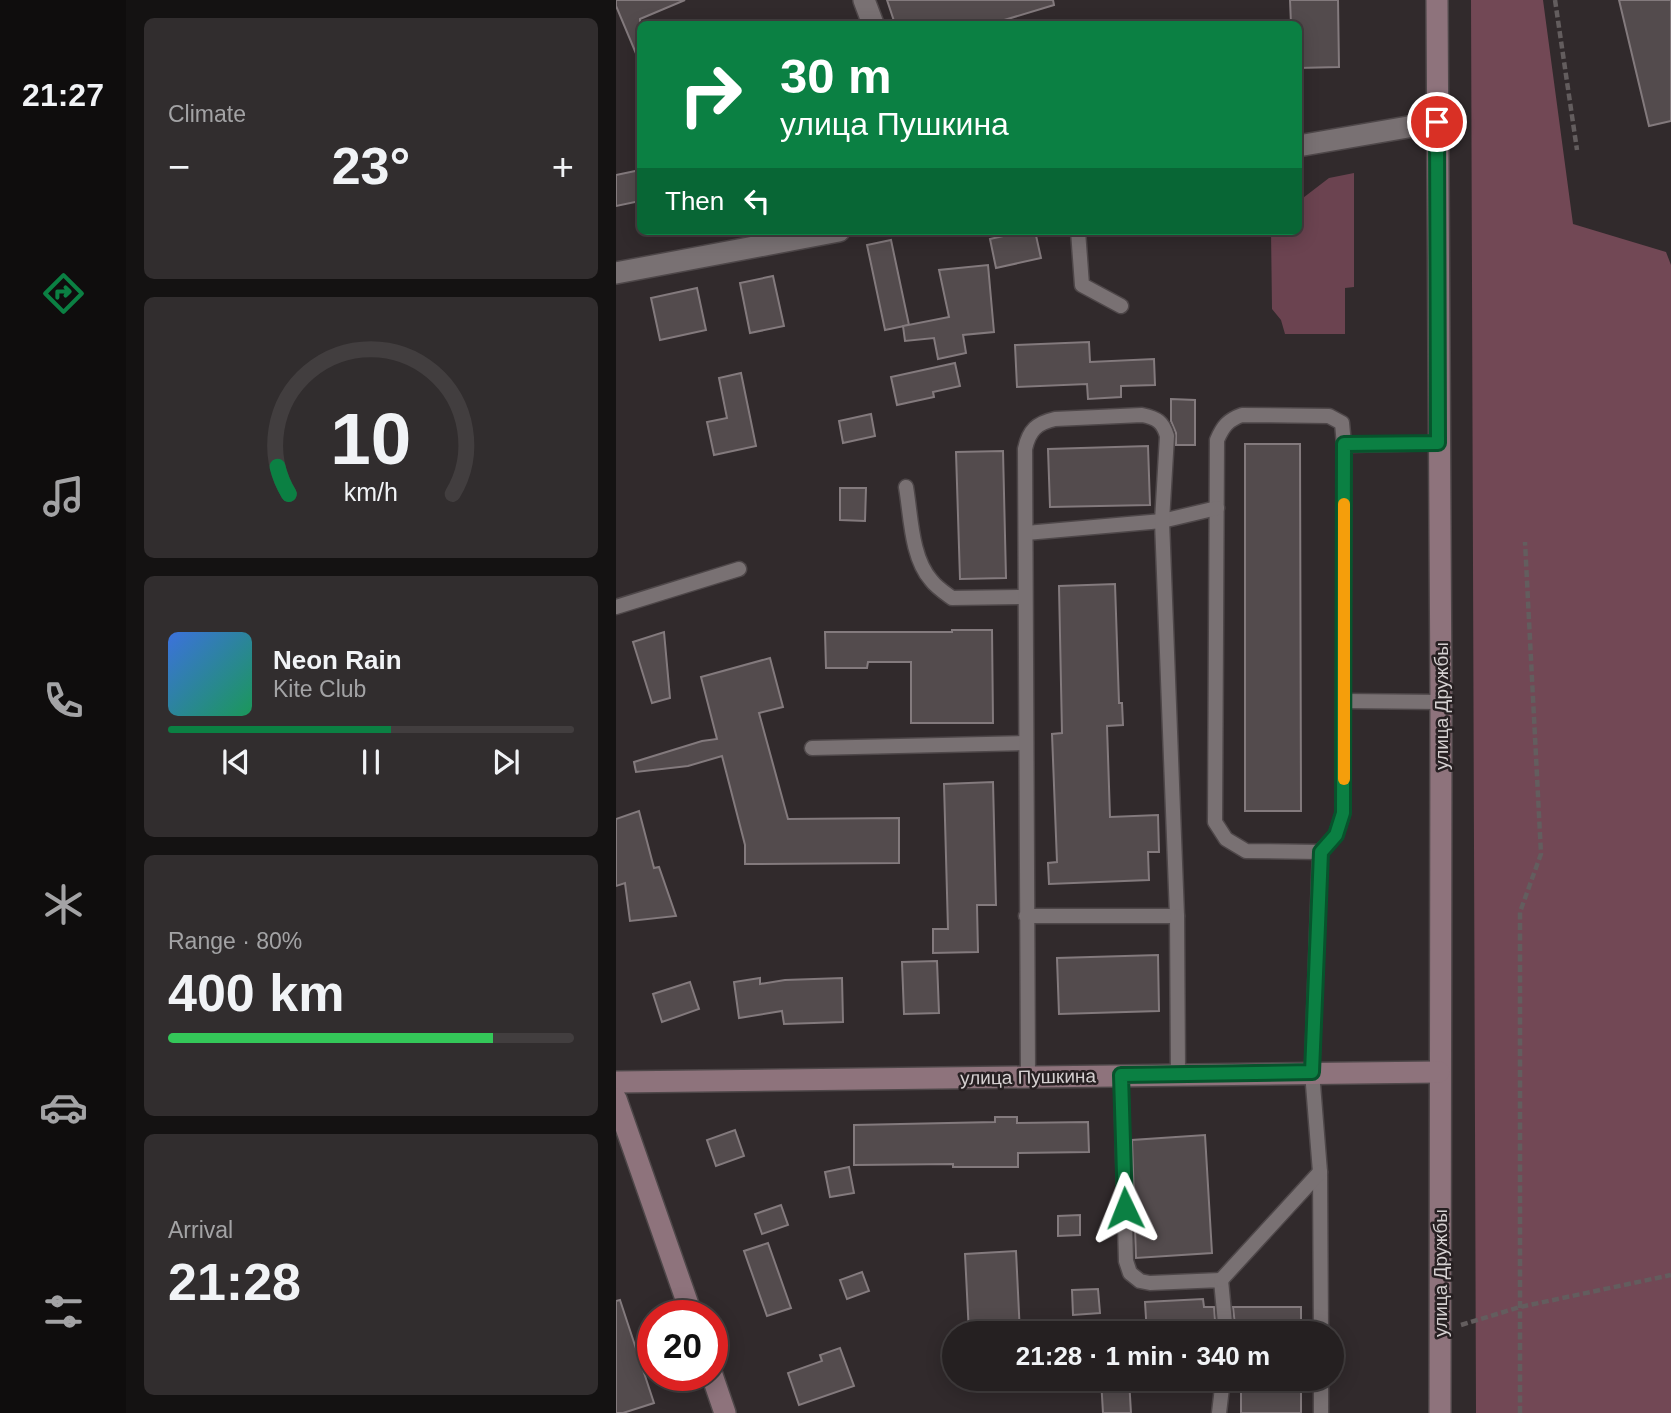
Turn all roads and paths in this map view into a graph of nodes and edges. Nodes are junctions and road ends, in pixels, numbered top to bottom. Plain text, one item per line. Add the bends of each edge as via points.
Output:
1 (864, 0) edge
2 (1437, 0) edge
3 (1555, 0) edge
4 (872, 21) edge
5 (1437, 122) junction
6 (1302, 145) edge
7 (1577, 149) dead end
8 (818, 235) edge
9 (1078, 235) edge
10 (616, 273) edge
11 (1121, 306) dead end
12 (1438, 443) junction
13 (1344, 444) junction
14 (906, 488) dead end
15 (1217, 508) junction
16 (1162, 521) junction
17 (1026, 533) junction
18 (1525, 542) dead end
19 (739, 569) dead end
20 (1025, 597) junction
21 (616, 607) edge
22 (1344, 701) junction
23 (1441, 702) junction
24 (1026, 743) junction
25 (812, 748) dead end
26 (1321, 852) junction
27 (1026, 916) junction
28 (1177, 916) junction
29 (1312, 1072) junction
30 (1440, 1072) junction
31 (1178, 1074) junction
32 (1121, 1075) junction
33 (1028, 1077) junction
34 (616, 1082) edge
35 (616, 1099) edge
36 (1320, 1172) junction
37 (1671, 1275) edge
38 (1221, 1280) junction
39 (686, 1300) edge
40 (1520, 1307) junction
41 (1225, 1321) edge
42 (1321, 1321) edge
43 (1440, 1332) junction
44 (717, 1391) edge
45 (1222, 1391) edge
46 (1321, 1391) edge
47 (725, 1413) edge
48 (1219, 1413) edge
49 (1321, 1413) edge
50 (1440, 1413) edge
51 (1520, 1413) edge

1 - 4 street
2 - 5 main road, улица Дружбы
3 - 7 path
5 - 6 street
5 - 12 main road, улица Дружбы
8 - 10 street
9 - 11 lane via 1082,285
12 - 13 lane
12 - 23 main road, улица Дружбы
13 - 15 lane via 1342,423 1329,416 1242,415 1231,419 1217,440
13 - 22 lane
14 - 20 lane via 917,551 931,580 952,598
15 - 16 lane
15 - 26 lane via 1216,822 1226,839 1247,851
16 - 17 lane
16 - 17 lane via 1164,425 1142,415 1055,419 1042,422 1029,433 1025,449
16 - 28 lane
17 - 20 lane
18 - 40 path via 1541,854 1520,912
19 - 21 lane
20 - 24 lane
22 - 23 lane
22 - 26 lane via 1343,813 1336,835
23 - 30 main road, улица Дружбы
24 - 25 lane
24 - 27 lane
26 - 29 lane
27 - 28 lane
27 - 33 lane
28 - 31 lane
29 - 30 main road, улица Пушкина
29 - 31 main road, улица Пушкина
29 - 36 lane
30 - 43 main road, улица Дружбы
31 - 32 main road, улица Пушкина
32 - 33 main road, улица Пушкина
32 - 38 lane via 1130,1273 1150,1283
33 - 34 main road, улица Пушкина
35 - 39 main road
36 - 38 lane
36 - 42 lane
37 - 40 path
38 - 41 lane
40 - 43 path
40 - 51 path
43 - 50 main road, улица Дружбы
44 - 47 main road
45 - 48 lane
46 - 49 lane

